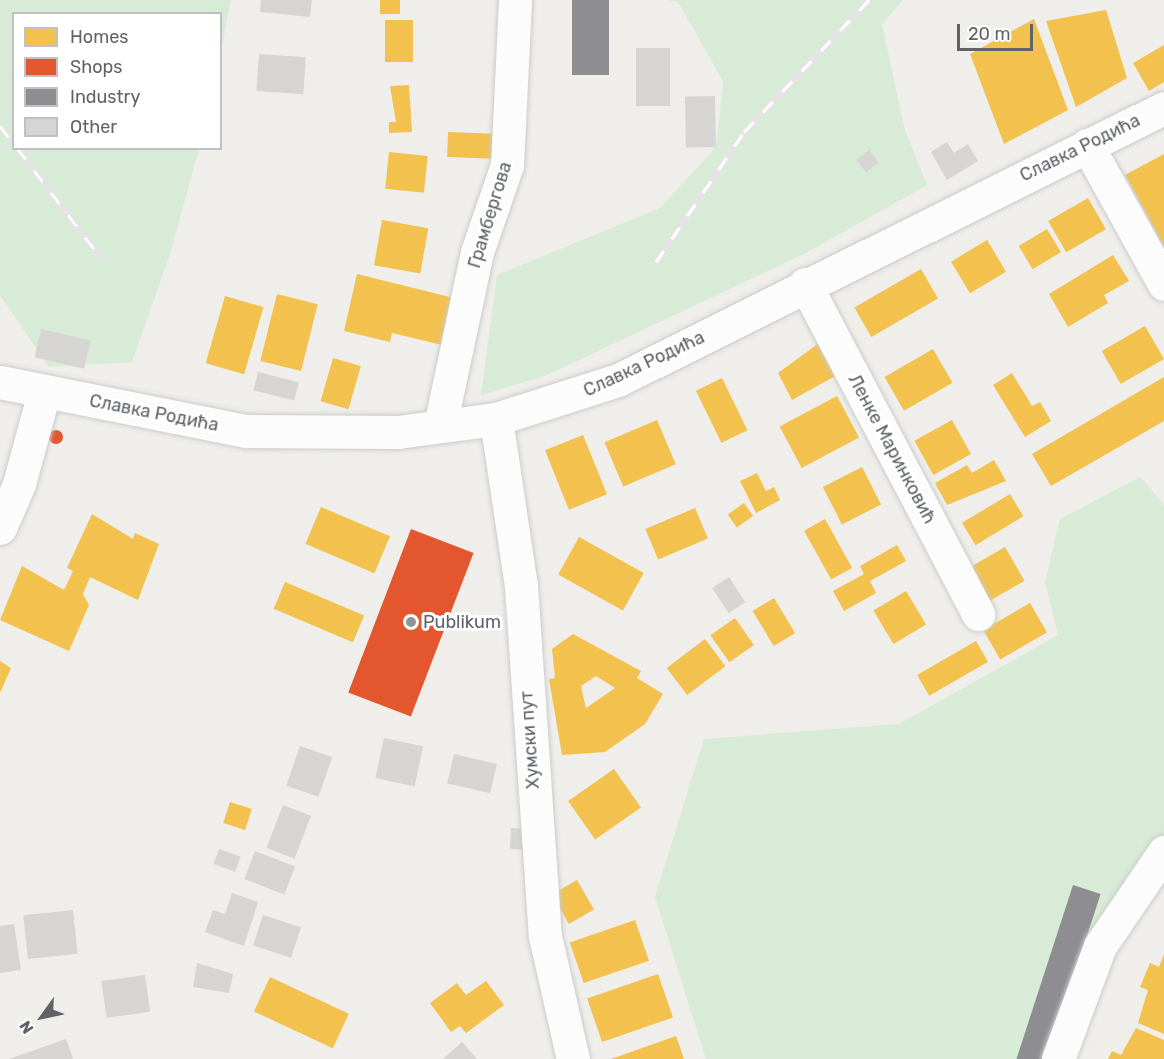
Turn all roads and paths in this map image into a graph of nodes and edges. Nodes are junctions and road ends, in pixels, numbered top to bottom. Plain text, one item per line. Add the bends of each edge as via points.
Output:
1 (515, 0) edge
2 (1164, 108) edge
3 (1087, 145) junction
4 (805, 284) junction
5 (1164, 284) edge
6 (0, 382) edge
7 (44, 392) junction
8 (496, 419) junction
9 (440, 426) junction
10 (0, 528) edge
11 (978, 614) dead end
12 (1164, 852) edge
13 (573, 1059) edge
14 (1058, 1059) edge

1 - 9 street, Грамбергова via 507,165 477,252
2 - 3 street, Славка Родића
3 - 4 street, Славка Родића
3 - 5 street
4 - 8 street, Славка Родића via 618,380
4 - 11 street, Ленке Маринковић
6 - 7 street, Славка Родића
7 - 9 street, Славка Родића via 246,431 348,434
7 - 10 street via 19,484
8 - 9 street, Славка Родића
8 - 13 street, Хумски пут via 521,586 545,936 559,1014
12 - 14 street via 1101,946

